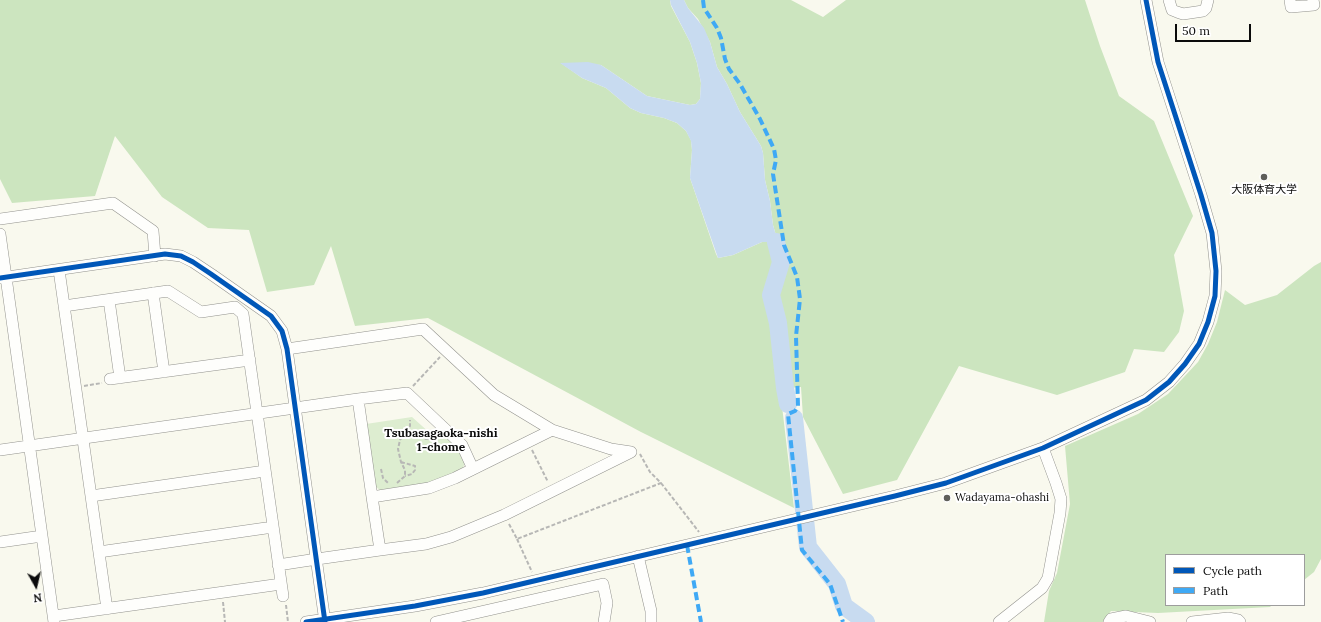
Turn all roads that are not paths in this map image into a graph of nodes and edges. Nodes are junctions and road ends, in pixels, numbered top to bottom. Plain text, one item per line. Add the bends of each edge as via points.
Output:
1 (1146, 0) edge
2 (1169, 0) edge
3 (1208, 0) edge
4 (1290, 0) edge
5 (1313, 0) edge
6 (0, 219) edge
7 (0, 234) edge
8 (1, 250) edge
9 (155, 256) junction
10 (58, 270) junction
11 (3, 277) edge
12 (153, 293) junction
13 (108, 300) junction
14 (64, 306) junction
15 (287, 349) junction
16 (250, 360) junction
17 (164, 372) junction
18 (358, 400) junction
19 (295, 408) junction
20 (257, 413) junction
21 (552, 430) junction
22 (82, 439) junction
23 (30, 446) junction
24 (1043, 448) junction
25 (0, 450) edge
26 (473, 470) junction
27 (266, 471) junction
28 (91, 496) junction
29 (372, 497) junction
30 (273, 528) junction
31 (42, 536) junction
32 (0, 542) edge
33 (380, 550) junction
34 (99, 552) junction
35 (638, 556) junction
36 (317, 559) junction
37 (278, 565) junction
38 (281, 584) junction
39 (283, 596) road end
40 (107, 609) junction
41 (54, 619) edge
42 (325, 621) edge
43 (306, 622) edge
44 (436, 622) edge
45 (604, 622) edge
46 (651, 622) edge
47 (999, 622) edge
48 (1109, 622) edge
49 (1150, 622) edge
50 (1192, 622) edge
51 (1240, 622) edge

1 - 24 street via 1158,62 1212,233 1216,271 1215,296 1199,344 1169,382 1146,400
2 - 3 street via 1172,10 1183,14 1203,11
4 - 5 street via 1291,8 1314,4
6 - 9 street via 113,203 152,231
7 - 8 street
8 - 11 street
9 - 10 street
9 - 15 street via 180,256 193,262 271,316 282,331
10 - 11 street
10 - 14 street
11 - 23 street
12 - 13 street
12 - 16 street via 168,291 201,312 235,307 243,314
12 - 17 street
13 - 14 street
13 - 17 street via 115,379
14 - 22 street
15 - 19 street
15 - 21 street via 423,329 494,395
16 - 17 street
16 - 20 street
18 - 19 street
18 - 26 street via 407,393 462,445
18 - 29 street
19 - 20 street
19 - 36 street
20 - 22 street
20 - 27 street
21 - 26 street
21 - 33 street via 611,449 631,452 504,515 451,537 426,544
22 - 23 street
22 - 28 street
23 - 25 street
23 - 31 street
24 - 35 street via 946,483
24 - 47 street via 1060,499 1060,513 1048,578 1042,588
26 - 29 street via 429,488
27 - 28 street
27 - 30 street
28 - 34 street
29 - 33 street
30 - 34 street
30 - 37 street
31 - 32 street
31 - 41 street
33 - 36 street
34 - 40 street
35 - 42 street via 483,593
35 - 46 street via 651,611
36 - 37 street
36 - 42 street
37 - 38 street
38 - 39 street
38 - 40 street
40 - 41 street
42 - 43 street
44 - 45 street via 603,584 607,603
48 - 49 street via 1111,619 1126,616
50 - 51 street via 1228,618

